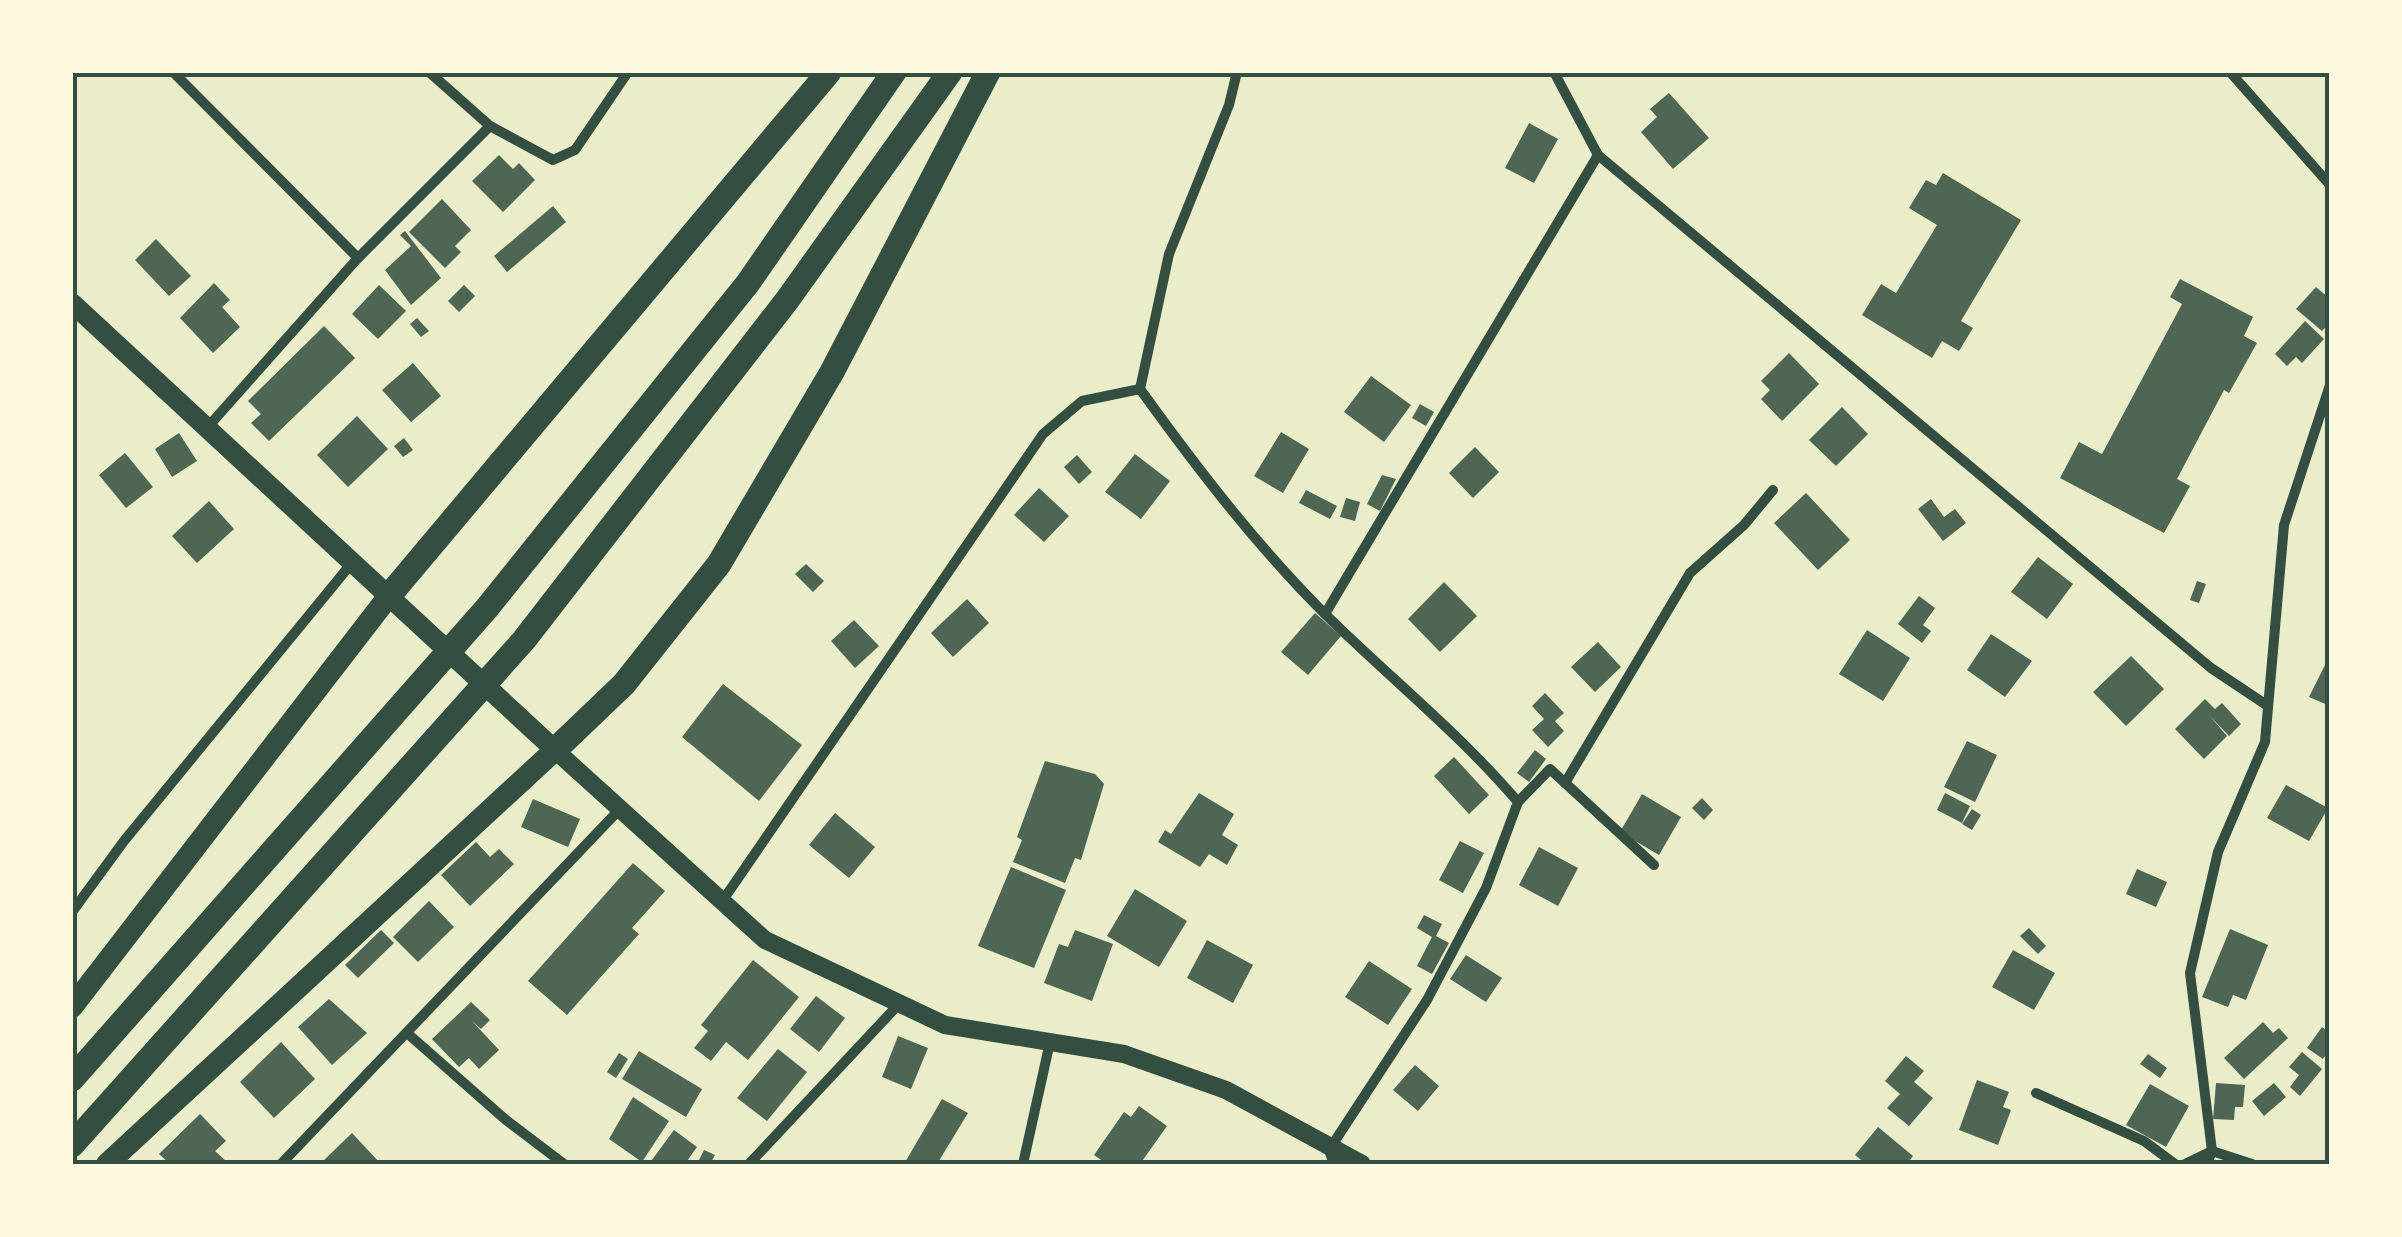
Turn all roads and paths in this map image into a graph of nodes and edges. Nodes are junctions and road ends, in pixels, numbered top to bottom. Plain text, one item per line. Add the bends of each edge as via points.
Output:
1 (172, 72) edge
2 (429, 72) edge
3 (628, 72) edge
4 (829, 72) edge
5 (894, 72) edge
6 (950, 72) edge
7 (988, 72) edge
8 (1237, 72) edge
9 (1554, 72) edge
10 (2230, 72) edge
11 (490, 126) junction
12 (1598, 155) junction
13 (2330, 186) edge
14 (358, 258) junction
15 (72, 303) edge
16 (2330, 385) edge
17 (1140, 389) junction
18 (205, 430) junction
19 (1773, 490) dead end
20 (351, 564) junction
21 (388, 597) junction
22 (1325, 614) junction
23 (2268, 706) junction
24 (555, 750) junction
25 (1565, 782) junction
26 (1518, 802) junction
27 (619, 810) junction
28 (1654, 865) dead end
29 (720, 903) junction
30 (72, 912) edge
31 (899, 1004) junction
32 (72, 1008) edge
33 (406, 1033) junction
34 (1050, 1042) junction
35 (72, 1079) edge
36 (2036, 1093) dead end
37 (72, 1145) edge
38 (2212, 1151) junction
39 (1332, 1156) edge
40 (107, 1164) edge
41 (281, 1164) edge
42 (564, 1164) edge
43 (749, 1164) edge
44 (1023, 1164) edge
45 (1362, 1164) edge
46 (2175, 1164) edge
47 (2185, 1164) edge
48 (2206, 1164) edge
49 (2252, 1164) edge

1 - 14 street
2 - 11 street
3 - 11 street via 575,150 553,160
4 - 21 highway
5 - 35 highway via 748,283 487,608
6 - 37 highway via 788,299 524,640
7 - 24 highway via 832,372 720,564 624,684
8 - 17 street via 1169,254
9 - 12 street
10 - 13 street
11 - 14 street
12 - 22 street
12 - 23 street via 2211,668
14 - 18 street
15 - 18 main road
16 - 23 street via 2284,524
17 - 22 street via 1222,502
17 - 29 street via 1082,401 1043,434
18 - 20 main road
19 - 25 street via 1690,572
20 - 21 main road
20 - 30 street
21 - 24 main road
21 - 32 highway
22 - 26 street via 1472,748
23 - 38 street via 2265,742 2218,852 2190,973
24 - 27 street
24 - 40 highway
25 - 26 street via 1550,769
25 - 28 street
26 - 39 street via 1486,888 1428,1000
27 - 29 street
27 - 33 street
29 - 31 street via 765,940
31 - 34 street via 945,1025
31 - 43 street
33 - 41 street
33 - 42 street
34 - 39 street via 1124,1054 1226,1090
34 - 44 street
36 - 46 street via 2144,1141
38 - 47 street
38 - 48 street
38 - 49 street
39 - 45 street

